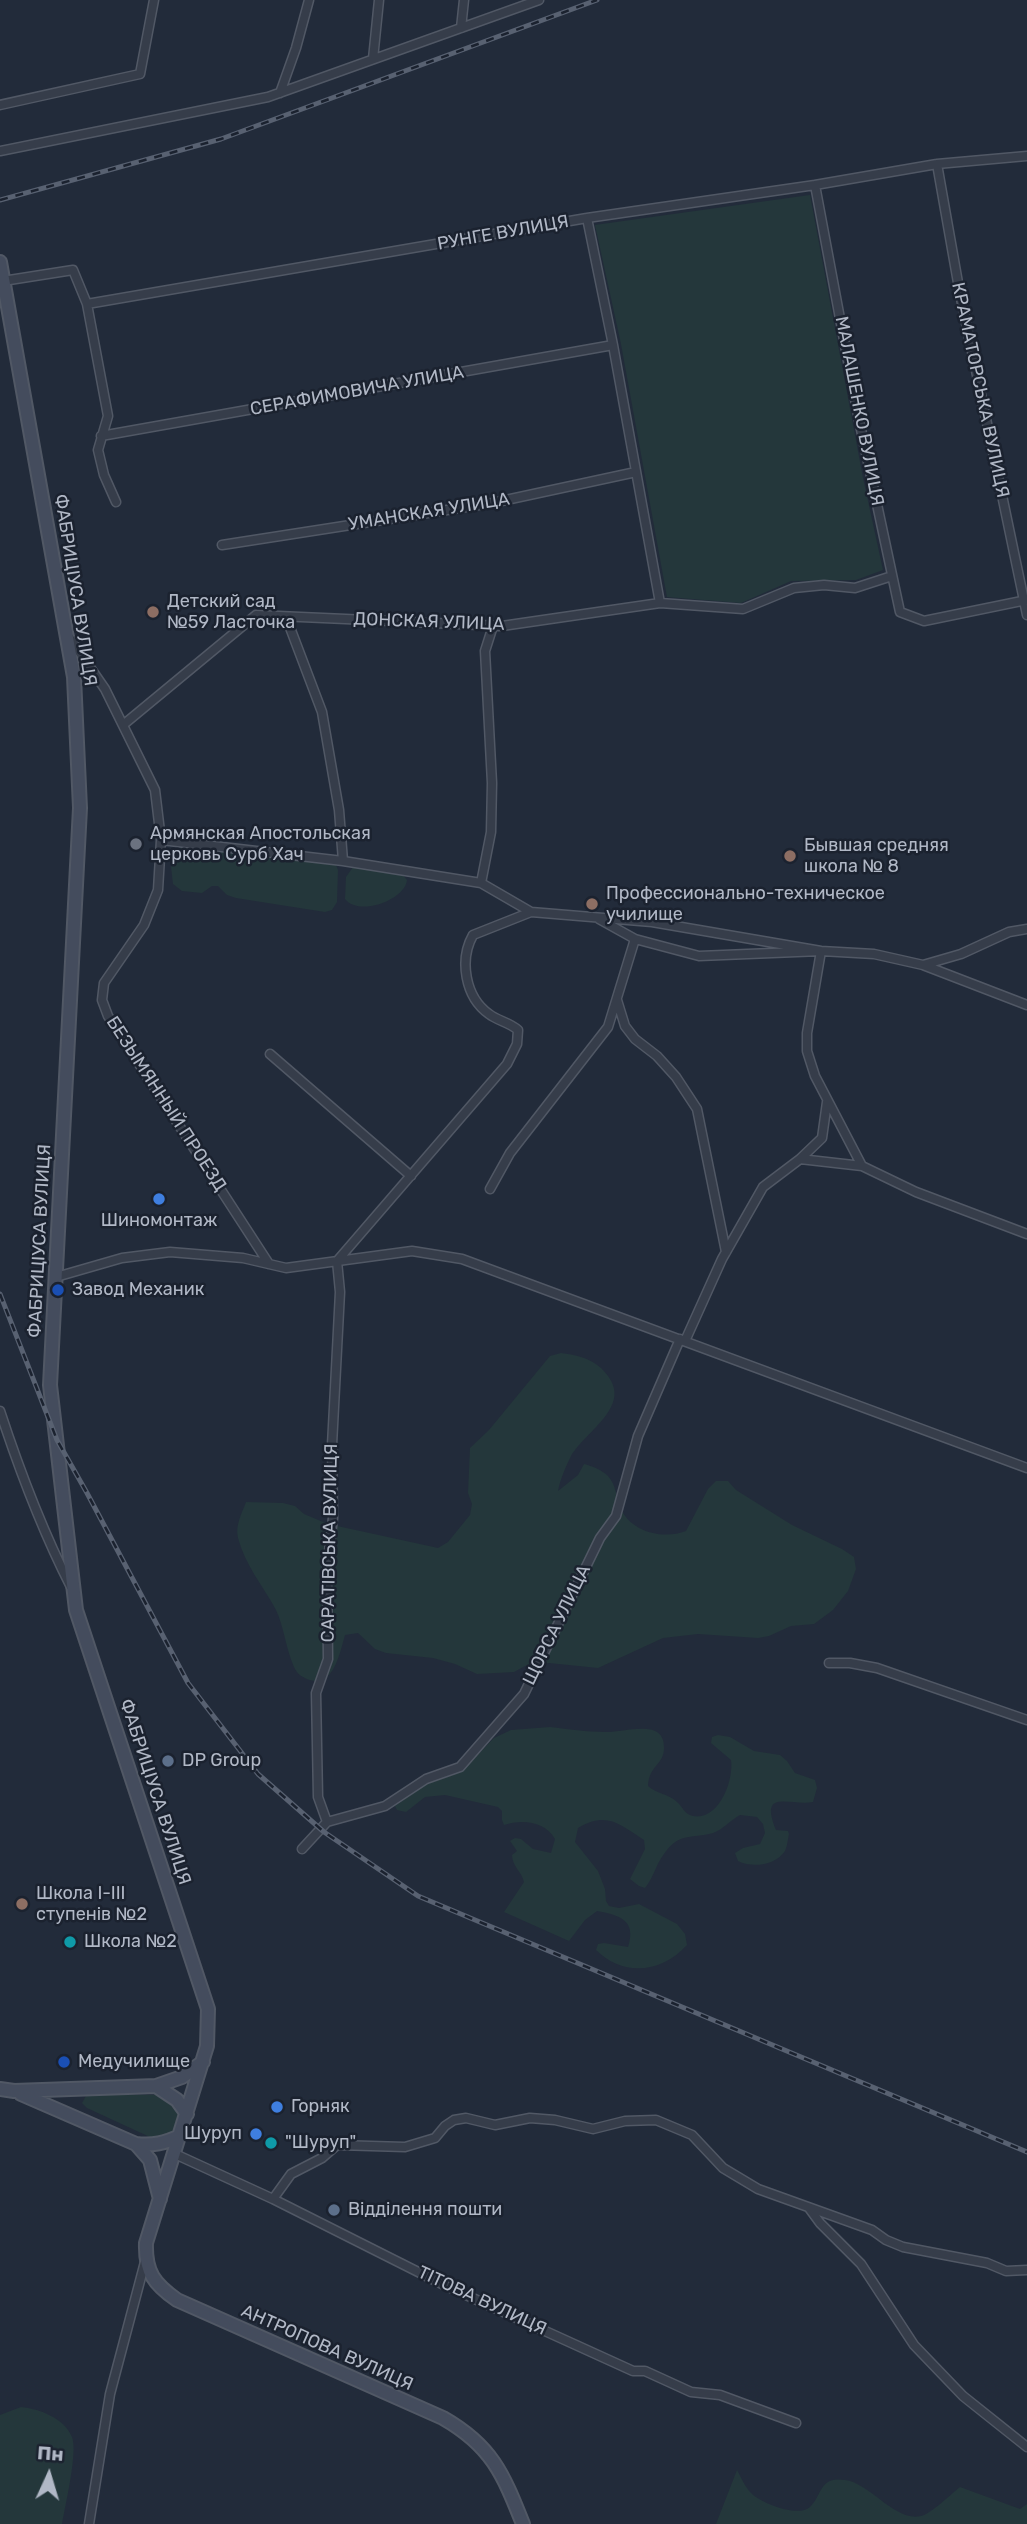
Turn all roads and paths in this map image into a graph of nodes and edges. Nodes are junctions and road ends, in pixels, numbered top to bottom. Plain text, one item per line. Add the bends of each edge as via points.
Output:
1 (154, 0) edge
2 (309, 0) edge
3 (379, 0) edge
4 (464, 0) edge
5 (539, 0) edge
6 (461, 28) junction
7 (373, 59) junction
8 (280, 93) junction
9 (0, 105) edge
10 (0, 150) edge
11 (1027, 156) edge
12 (937, 164) junction
13 (815, 185) junction
14 (587, 218) junction
15 (0, 262) edge
16 (4, 281) junction
17 (87, 304) junction
18 (613, 345) junction
19 (101, 436) junction
20 (636, 472) junction
21 (116, 502) dead end
22 (222, 545) dead end
23 (892, 576) junction
24 (1026, 600) edge
25 (660, 603) junction
26 (1027, 614) edge
27 (286, 617) junction
28 (493, 626) junction
29 (68, 635) junction
30 (123, 725) junction
31 (161, 840) junction
32 (342, 861) junction
33 (481, 883) junction
34 (531, 912) junction
35 (597, 918) junction
36 (1027, 929) edge
37 (635, 939) junction
38 (821, 950) junction
39 (923, 965) junction
40 (617, 1000) junction
41 (1027, 1005) edge
42 (270, 1054) dead end
43 (827, 1100) junction
44 (800, 1159) junction
45 (862, 1166) junction
46 (411, 1176) junction
47 (491, 1189) dead end
48 (1027, 1234) edge
49 (726, 1252) junction
50 (337, 1261) junction
51 (269, 1264) junction
52 (56, 1277) junction
53 (683, 1340) junction
54 (0, 1411) edge
55 (1027, 1468) edge
56 (74, 1594) junction
57 (829, 1663) dead end
58 (1027, 1720) edge
59 (327, 1822) junction
60 (302, 1849) dead end
61 (202, 2062) junction
62 (156, 2085) junction
63 (0, 2089) edge
64 (79, 2089) junction
65 (14, 2091) junction
66 (187, 2114) junction
67 (73, 2115) junction
68 (180, 2136) junction
69 (136, 2144) junction
70 (175, 2154) junction
71 (160, 2199) junction
72 (273, 2199) junction
73 (808, 2207) junction
74 (145, 2262) junction
75 (1027, 2270) edge
76 (796, 2423) dead end
77 (1027, 2447) edge
78 (89, 2524) edge
79 (523, 2524) edge

1 - 9 street via 141,74
2 - 8 street
3 - 7 street
4 - 6 street
5 - 6 street
6 - 7 street
7 - 8 street
8 - 10 street
11 - 12 street, РУНГЕ ВУЛИЦЯ
12 - 13 street, РУНГЕ ВУЛИЦЯ
12 - 24 street, КРАМАТОРСЬКА ВУЛИЦЯ
13 - 14 street, РУНГЕ ВУЛИЦЯ
13 - 23 street, МАЛАШЕНКО ВУЛИЦЯ
14 - 17 street, РУНГЕ ВУЛИЦЯ
14 - 18 street
15 - 16 main road, ФАБРИЦІУСА ВУЛИЦЯ
16 - 17 street via 73,270
16 - 29 main road, ФАБРИЦІУСА ВУЛИЦЯ
17 - 19 street via 108,416
18 - 19 street, СЕРАФИМОВИЧА УЛИЦА
18 - 20 street
19 - 21 street via 98,450
20 - 22 street, УМАНСКАЯ УЛИЦА via 492,502
20 - 25 street
23 - 24 street, МАЛАШЕНКО ВУЛИЦЯ via 900,611 924,621
23 - 25 street, ДОНСКАЯ УЛИЦА via 855,588 794,587 743,609
24 - 26 street, КРАМАТОРСЬКА ВУЛИЦЯ
25 - 28 street, ДОНСКАЯ УЛИЦА
27 - 28 street, ДОНСКАЯ УЛИЦА
27 - 30 street, ДОНСКАЯ УЛИЦА via 256,615
27 - 32 street via 322,712 339,810
28 - 33 street via 485,651 491,832
29 - 30 street, БЕЗЫМЯННЫЙ ПРОЕЗД
29 - 52 main road, ФАБРИЦІУСА ВУЛИЦЯ via 80,808
30 - 31 street, БЕЗЫМЯННЫЙ ПРОЕЗД via 155,790
31 - 32 street
31 - 51 street, БЕЗЫМЯННЫЙ ПРОЕЗД via 158,890 144,925 104,983 102,1000
32 - 33 street
33 - 34 street
34 - 35 street
34 - 46 street via 473,935 469,943 466,971 472,995 491,1016 518,1030 517,1044 507,1064
35 - 37 street
35 - 38 street via 652,922
36 - 39 street
37 - 38 street via 699,956
37 - 40 street
38 - 39 street via 874,954
38 - 43 street via 807,1051
39 - 41 street
40 - 47 street via 608,1027 510,1153
40 - 49 street via 625,1026 676,1077 697,1109
42 - 46 street
43 - 44 street, ЩОРСА УЛИЦА via 822,1138
43 - 45 street
44 - 45 street
44 - 49 street, ЩОРСА УЛИЦА via 763,1187
45 - 48 street
46 - 50 street
49 - 53 street, ЩОРСА УЛИЦА
50 - 51 street via 286,1268
50 - 53 street via 412,1251 462,1259
50 - 59 street, САРАТІВСЬКА ВУЛИЦЯ via 340,1292 333,1518 327,1569 328,1659 316,1693 318,1797
51 - 52 street via 170,1252 122,1258
52 - 56 main road, ФАБРИЦІУСА ВУЛИЦЯ via 50,1385
53 - 55 street
53 - 59 street, ЩОРСА УЛИЦА via 638,1436 617,1516 600,1538 524,1694 460,1767 426,1779 385,1806
54 - 56 street via 44,1534
56 - 61 main road, ФАБРИЦІУСА ВУЛИЦЯ via 208,2009
57 - 58 street via 877,1668
59 - 60 street
61 - 62 main road via 182,2077
61 - 66 main road, ФАБРИЦІУСА ВУЛИЦЯ
62 - 64 main road
62 - 66 main road
63 - 65 main road
64 - 65 main road
64 - 67 main road via 73,2095
65 - 67 main road
66 - 68 main road, ФАБРИЦІУСА ВУЛИЦЯ
67 - 69 main road
68 - 69 main road via 151,2146
68 - 70 main road, ФАБРИЦІУСА ВУЛИЦЯ
69 - 71 main road via 150,2160
70 - 71 main road, ФАБРИЦІУСА ВУЛИЦЯ
70 - 72 street, ТІТОВА ВУЛИЦЯ
71 - 74 main road
72 - 73 street via 291,2174 337,2145 405,2147 435,2138 454,2120 495,2124 530,2118 593,2129 656,2120 692,2135 723,2168 758,2189
72 - 76 street, ТІТОВА ВУЛИЦЯ via 444,2285 633,2371 645,2371 691,2392 720,2395
73 - 75 street via 872,2230 903,2247 1006,2271
73 - 77 street via 861,2264 915,2345 963,2396
74 - 78 street via 110,2393
74 - 79 main road, АНТРОПОВА ВУЛИЦЯ via 159,2287 177,2300 466,2431 487,2450

